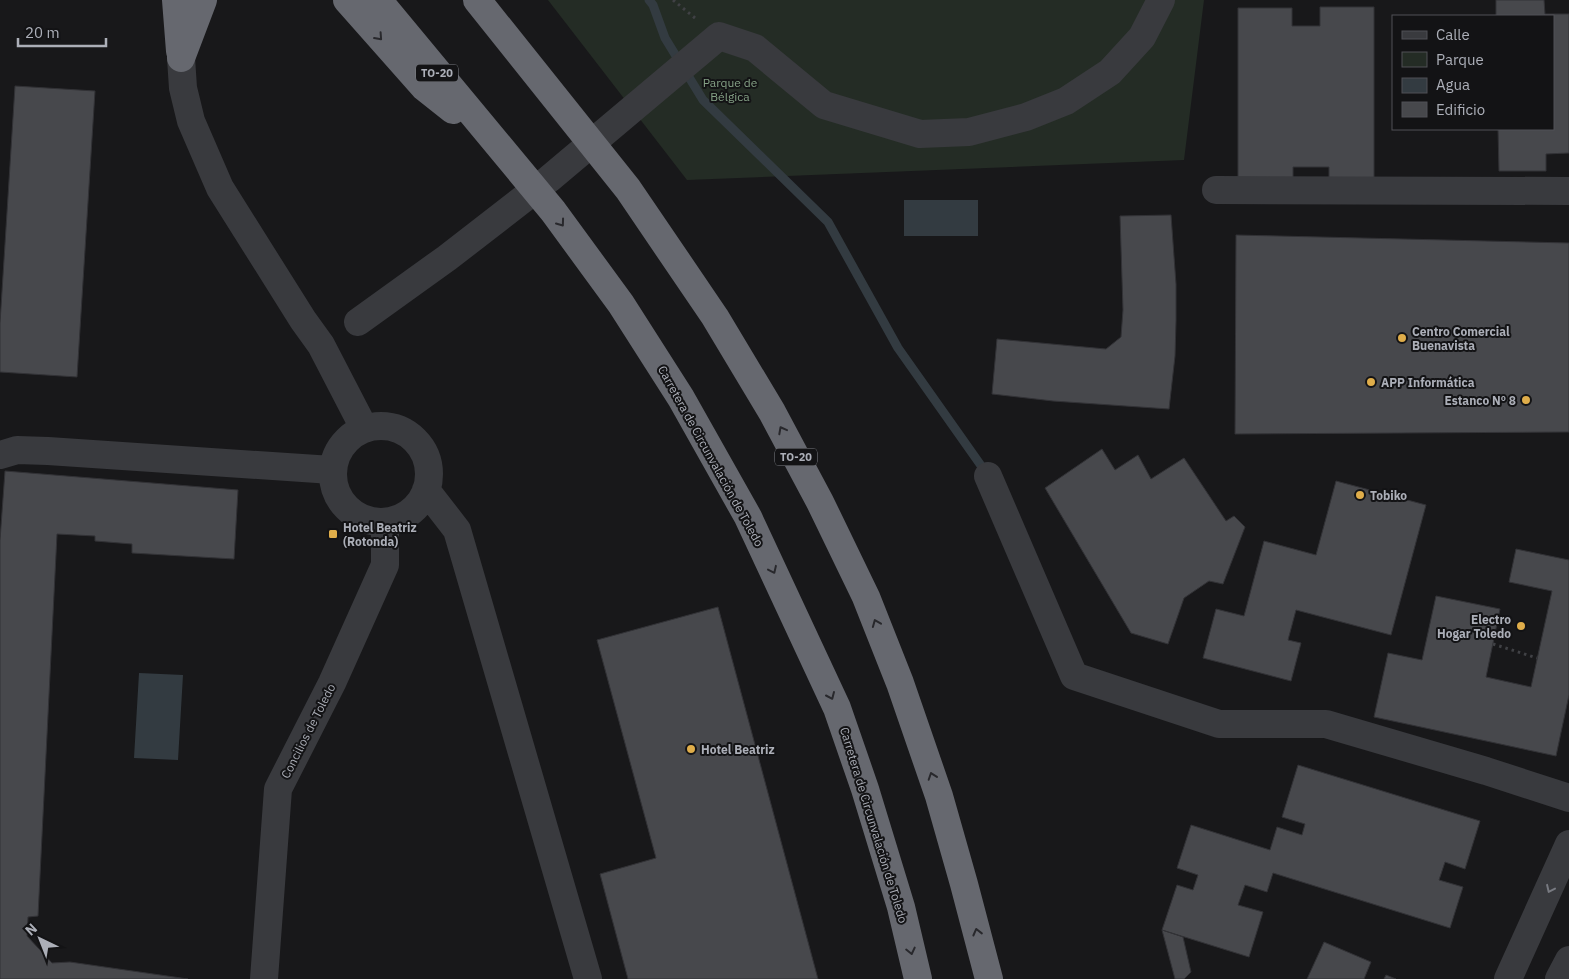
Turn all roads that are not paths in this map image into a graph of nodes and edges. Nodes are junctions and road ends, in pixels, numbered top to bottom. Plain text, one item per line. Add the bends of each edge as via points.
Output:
1 (176, 0) edge
2 (203, 0) edge
3 (347, 0) edge
4 (378, 0) edge
5 (477, 0) edge
6 (1160, 0) edge
7 (181, 58) junction
8 (497, 145) junction
9 (1216, 190) dead end
10 (1569, 191) edge
11 (358, 322) dead end
12 (364, 428) junction
13 (0, 455) edge
14 (332, 470) junction
15 (988, 476) dead end
16 (426, 490) junction
17 (385, 523) junction
18 (1569, 798) edge
19 (1569, 844) edge
20 (1569, 960) edge
21 (264, 979) edge
22 (588, 979) edge
23 (918, 979) edge
24 (989, 979) edge
25 (1508, 979) edge
26 (1560, 979) edge

1 - 7 highway
2 - 7 highway
3 -> 8 highway via 424,87
4 - 8 highway, Carretera de Circunvalación de Toledo / TO-20
24 -> 5 highway, TO-20 via 939,796 900,683 866,598 820,502 772,412 704,301 628,189
6 - 11 street via 1142,37 1110,72 1066,101 1026,117 968,132 920,134 824,105 755,48 719,36 549,179
7 - 12 street via 183,88 191,121 220,188 321,345
8 -> 23 highway, Carretera de Circunvalación de Toledo / TO-20 via 553,211 621,304 681,398 748,517 837,708 901,907
9 - 10 street
12 - 14 street via 342,444
12 - 16 street via 395,427 420,445 430,475
13 - 14 street via 17,450 48,451
14 - 17 street via 334,488 341,504 369,522
15 - 18 street via 1074,676 1219,724 1326,724
16 - 17 street via 420,503 410,512
16 - 22 street via 457,530
17 - 21 street, Concilios de Toledo via 385,565 332,683 278,789
19 -> 25 street
20 - 26 street

